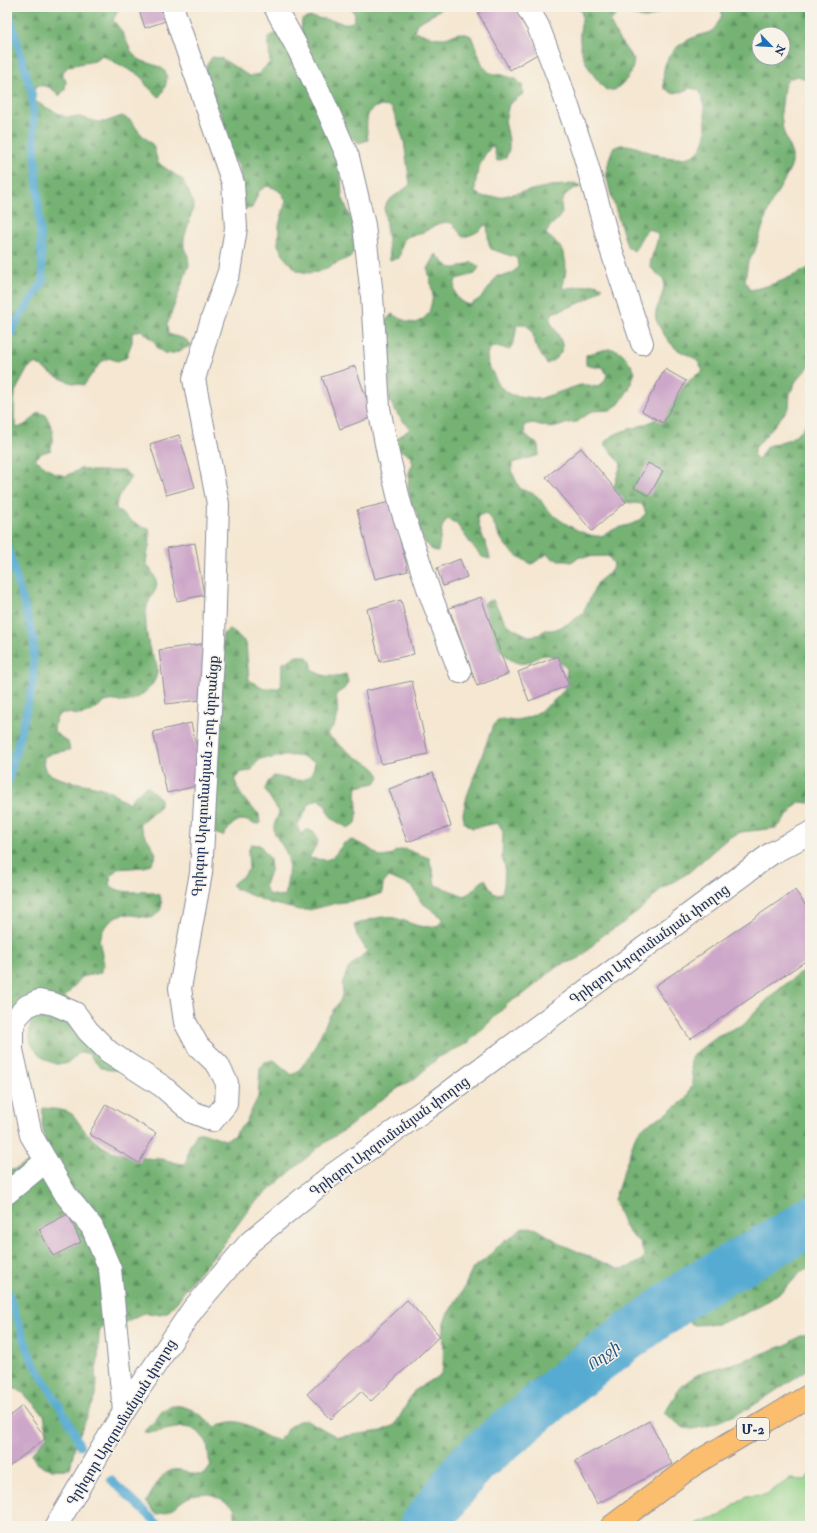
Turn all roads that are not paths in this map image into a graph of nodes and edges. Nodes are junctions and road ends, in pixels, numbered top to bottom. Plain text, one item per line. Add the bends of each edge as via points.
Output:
1 (174, 7) edge
2 (275, 7) edge
3 (527, 7) edge
4 (642, 343) dead end
5 (460, 672) dead end
6 (810, 833) edge
7 (46, 1161) junction
8 (7, 1193) edge
9 (810, 1395) edge
10 (124, 1411) junction
11 (56, 1526) edge
12 (612, 1526) edge

1 - 7 street, Գրիգոր Արզումանյան 2-րդ նրբանցք via 186,50 233,183 236,228 229,272 194,379 218,504 214,639 200,873 180,988 185,1022 198,1046 218,1065 227,1083 226,1104 213,1120 192,1112 162,1086 109,1052 88,1031 75,1013 39,1001 27,1006 16,1018 12,1030 12,1050 31,1135
2 - 5 street via 348,157 364,225 372,296 379,408 388,454 401,507
3 - 4 street via 538,26 559,80
6 - 10 street, Գրիգոր Արզումանյան փողոց via 772,853 436,1102 332,1175 250,1242 193,1309
7 - 8 street
7 - 10 street, Գրիգոր Արզումանյան 2-րդ նրբանցք via 66,1196 92,1227 110,1269
9 - 12 highway, Մ-2 via 696,1462
10 - 11 street, Գրիգոր Արզումանյան փողոց

